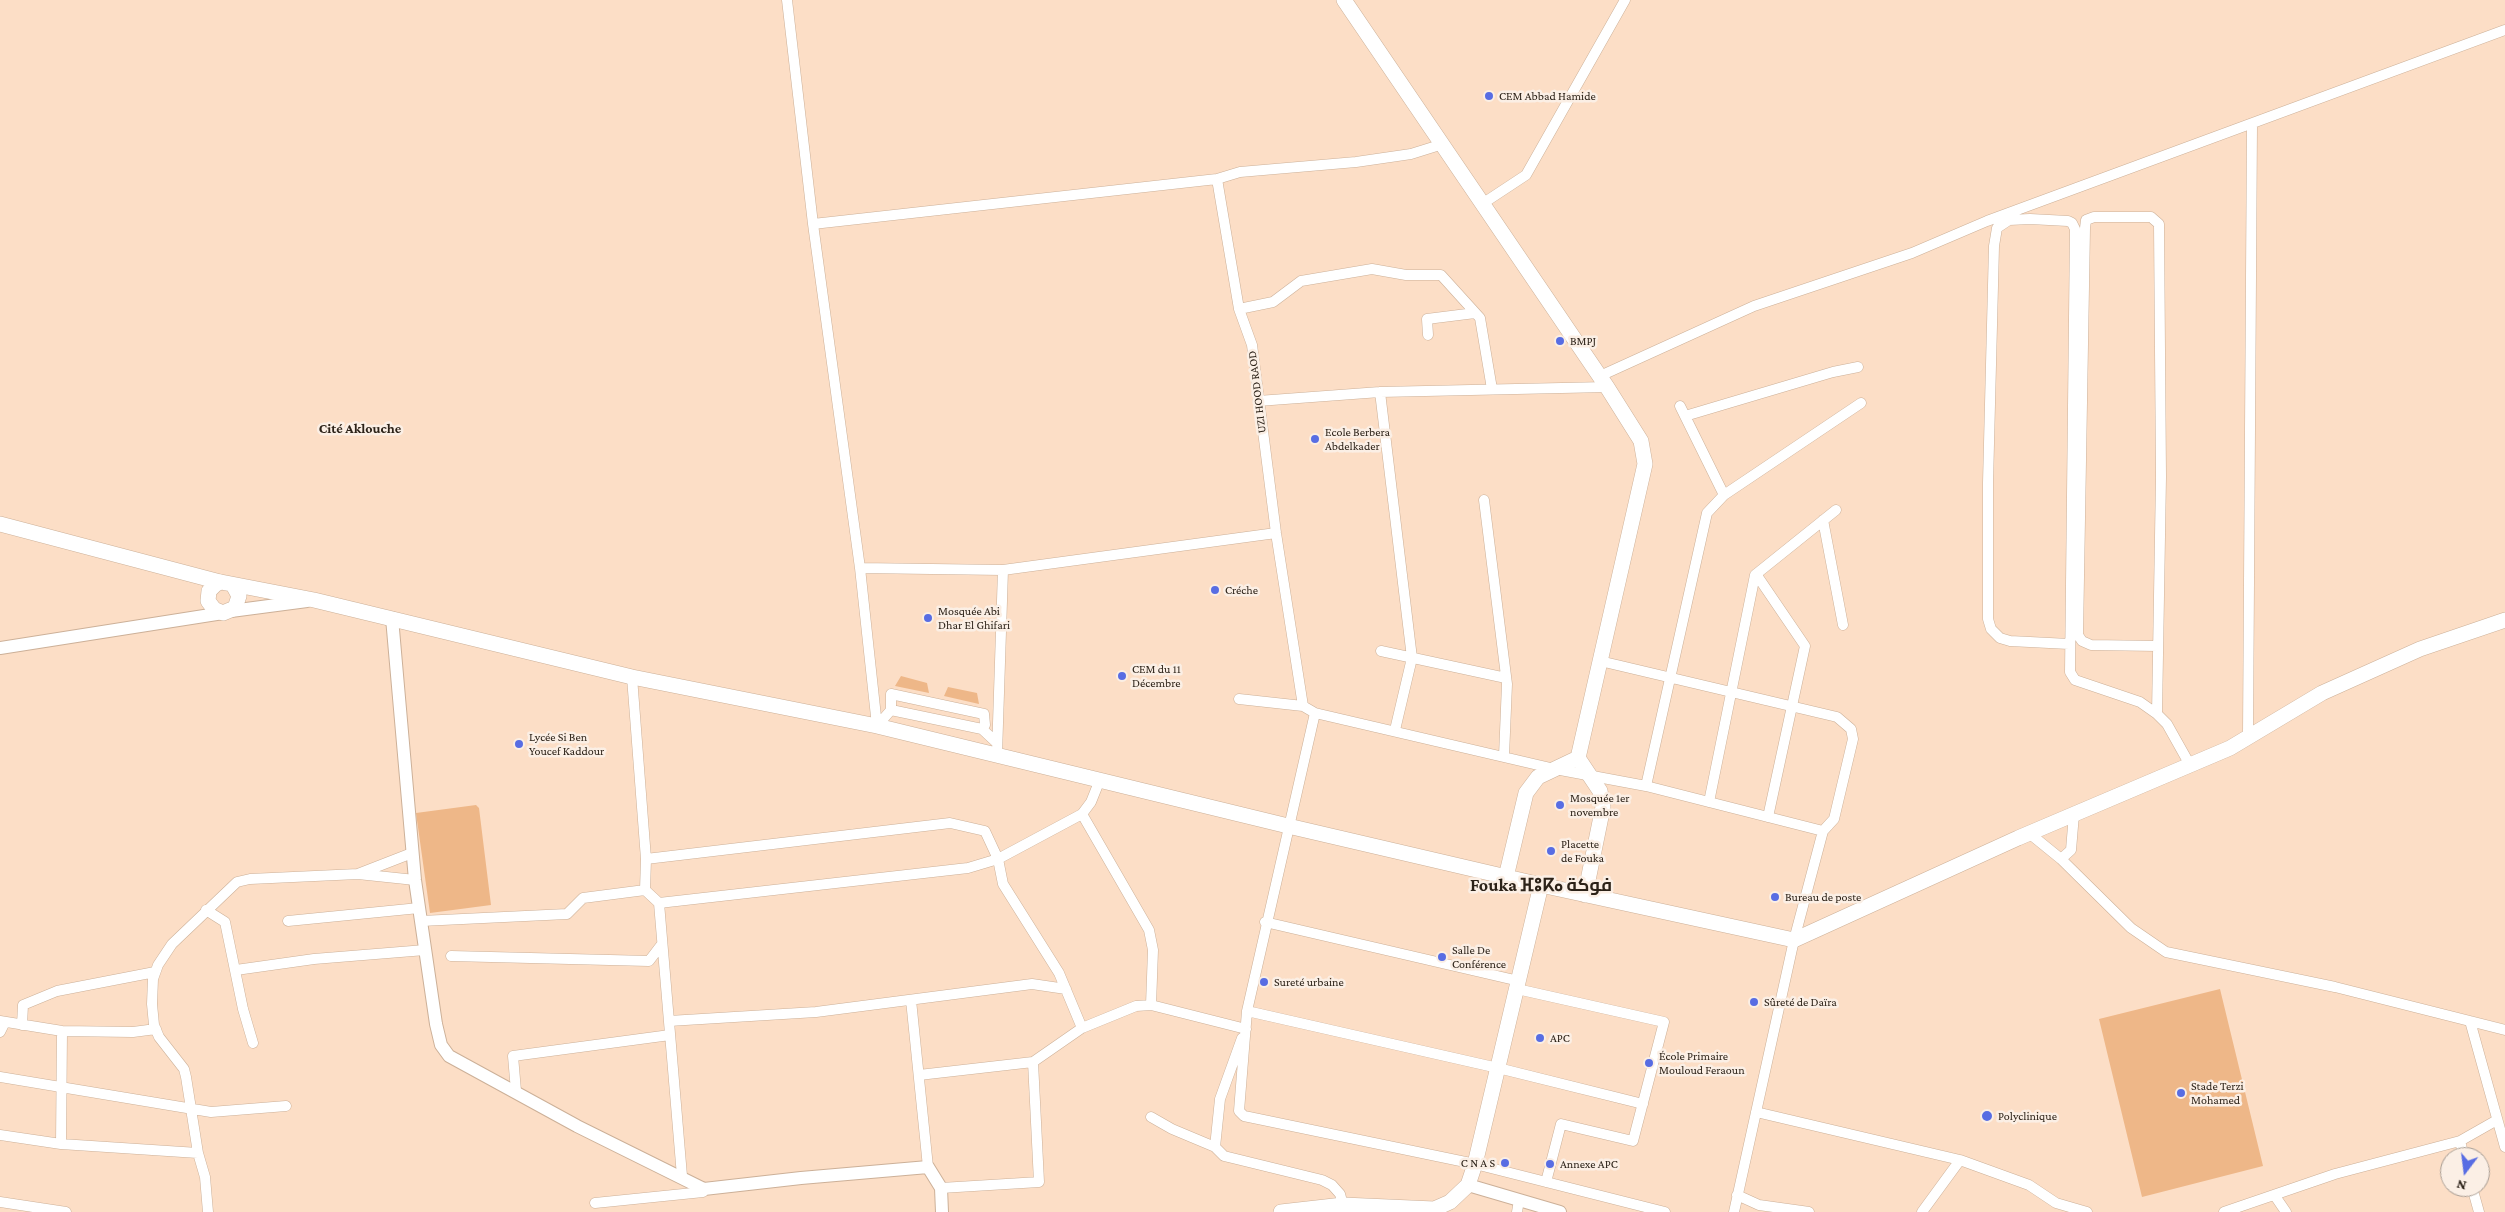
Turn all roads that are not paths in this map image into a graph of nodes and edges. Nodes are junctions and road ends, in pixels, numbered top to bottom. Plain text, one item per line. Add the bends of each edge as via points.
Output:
1 (787, 0) edge
2 (1344, 0) edge
3 (1625, 0) edge
4 (2505, 30) edge
5 (2252, 124) junction
6 (1443, 144) junction
7 (1217, 179) junction
8 (1482, 204) junction
9 (813, 224) junction
10 (1239, 309) junction
11 (1475, 314) junction
12 (1428, 335) dead end
13 (1858, 367) dead end
14 (1603, 381) junction
15 (1492, 389) junction
16 (1380, 392) junction
17 (1258, 401) junction
18 (1861, 403) dead end
19 (1680, 406) dead end
20 (1685, 416) junction
21 (1724, 495) junction
22 (1484, 500) dead end
23 (1836, 510) dead end
24 (1823, 520) junction
25 (0, 524) edge
26 (1276, 533) junction
27 (860, 568) junction
28 (1004, 570) junction
29 (1756, 574) junction
30 (227, 584) junction
31 (314, 600) junction
32 (227, 612) junction
33 (392, 618) junction
34 (2505, 620) edge
35 (1843, 625) dead end
36 (2070, 644) junction
37 (2158, 646) junction
38 (0, 648) edge
39 (1382, 652) dead end
40 (1412, 658) junction
41 (1600, 661) junction
42 (632, 677) junction
43 (1506, 678) junction
44 (1670, 678) junction
45 (1732, 692) junction
46 (1239, 699) dead end
47 (1303, 706) junction
48 (1790, 706) junction
49 (891, 710) junction
50 (1315, 713) junction
51 (2157, 714) junction
52 (877, 726) junction
53 (982, 729) junction
54 (1395, 730) junction
55 (2248, 735) junction
56 (997, 749) junction
57 (1504, 756) junction
58 (1578, 758) junction
59 (2190, 765) junction
60 (1555, 769) junction
61 (1591, 776) junction
62 (1099, 782) junction
63 (1646, 786) junction
64 (1710, 802) junction
65 (1082, 814) junction
66 (2074, 814) junction
67 (1768, 817) junction
68 (1288, 826) junction
69 (1823, 831) junction
70 (2029, 833) junction
71 (412, 853) junction
72 (646, 859) junction
73 (998, 859) junction
74 (2061, 859) junction
75 (358, 874) junction
76 (1506, 877) junction
77 (415, 880) junction
78 (1541, 885) junction
79 (646, 890) junction
80 (1585, 895) junction
81 (659, 903) junction
82 (206, 910) junction
83 (420, 914) junction
84 (288, 921) dead end
85 (1265, 922) junction
86 (1794, 940) junction
87 (662, 944) junction
88 (425, 950) junction
89 (451, 956) dead end
90 (236, 970) junction
91 (155, 972) junction
92 (1518, 985) junction
93 (1066, 989) junction
94 (911, 1000) junction
95 (1151, 1005) junction
96 (1247, 1011) junction
97 (669, 1021) junction
98 (2470, 1021) junction
99 (3, 1022) edge
100 (22, 1025) junction
101 (1082, 1028) junction
102 (156, 1029) junction
103 (1246, 1029) junction
104 (2505, 1030) edge
105 (62, 1031) junction
106 (0, 1032) edge
107 (670, 1035) junction
108 (253, 1043) dead end
109 (1033, 1062) junction
110 (1498, 1068) junction
111 (919, 1075) junction
112 (0, 1077) edge
113 (60, 1088) junction
114 (516, 1091) junction
115 (1643, 1104) junction
116 (286, 1106) dead end
117 (191, 1108) junction
118 (1756, 1112) junction
119 (1151, 1117) dead end
120 (2497, 1120) junction
121 (0, 1135) edge
122 (2460, 1141) junction
123 (61, 1144) junction
124 (2462, 1147) edge
125 (2505, 1147) edge
126 (1215, 1148) junction
127 (198, 1152) junction
128 (1960, 1160) junction
129 (1475, 1164) junction
130 (928, 1167) junction
131 (682, 1176) junction
132 (1546, 1182) junction
133 (1468, 1185) junction
134 (941, 1188) junction
135 (704, 1189) junction
136 (1737, 1194) junction
137 (2274, 1196) junction
138 (2475, 1197) edge
139 (0, 1202) edge
140 (595, 1203) dead end
141 (1518, 1206) edge
142 (1348, 1207) edge
143 (29, 1210) edge
144 (1428, 1211) edge
145 (66, 1212) edge
146 (208, 1212) edge
147 (942, 1212) edge
148 (1280, 1212) edge
149 (1560, 1212) edge
150 (1665, 1212) edge
151 (1734, 1212) edge
152 (1809, 1212) edge
153 (1922, 1212) edge
154 (2087, 1212) edge
155 (2224, 1212) edge
156 (2286, 1212) edge
157 (2479, 1212) edge

1 - 9 street
2 - 6 main road
3 - 8 street via 1526,175
4 - 5 street
5 - 14 street via 1986,222 1912,253 1754,306
5 - 55 street
6 - 7 street via 1411,154 1240,172
6 - 8 main road
7 - 9 street
7 - 10 street, UZI HOOD RAOD
8 - 14 main road
9 - 27 street
10 - 11 street via 1273,302 1301,282 1372,269 1406,275 1441,275
10 - 17 street, UZI HOOD RAOD via 1252,345
11 - 12 street via 1427,319
11 - 15 street via 1480,318
13 - 20 street
14 - 15 street
14 - 41 main road via 1641,441 1645,464
15 - 16 street
16 - 17 street
16 - 40 street
17 - 26 street, UZI HOOD RAOD
18 - 21 street
19 - 20 street
20 - 21 street
21 - 44 street via 1706,513
22 - 43 street
23 - 24 street
24 - 29 street
24 - 35 street
25 - 30 main road
26 - 28 street
26 - 47 street, UZI HOOD RAOD
27 - 28 street
27 - 52 street
28 - 56 street
29 - 45 street
29 - 48 street via 1805,646
30 - 31 main road
30 - 32 main road via 238,592 239,600
30 - 32 main road via 212,587 208,601 214,609
31 - 32 street
31 - 33 main road
32 - 38 street
33 - 42 main road
33 - 71 street
34 - 55 main road via 2420,649 2330,689
36 - 36 street via 2075,229 2068,221 2009,220 1997,228 1994,246 1988,619 1991,630 2000,638
36 - 51 street via 2070,672 2075,680 2140,702
37 - 37 street via 2161,477 2159,224 2151,217 2094,217 2086,220 2085,228 2078,635 2091,645
37 - 51 street
39 - 40 street
40 - 43 street
40 - 54 street
41 - 44 street
41 - 58 main road
42 - 52 main road
42 - 72 street
43 - 57 street
44 - 45 street
44 - 63 street
45 - 48 street
45 - 64 street
46 - 47 street
47 - 50 street
48 - 67 street
48 - 69 street via 1837,716 1851,729 1853,739 1834,819
49 - 52 street
49 - 53 street
49 - 53 street via 891,694 984,714
50 - 54 street
50 - 68 street
51 - 59 street via 2167,724
52 - 56 main road
53 - 56 street
54 - 57 street
55 - 59 main road via 2230,748
56 - 62 main road
57 - 60 street
58 - 60 main road
58 - 61 main road
59 - 66 main road
60 - 61 street
60 - 76 main road via 1538,777 1526,793
61 - 63 street
61 - 80 main road via 1604,807
62 - 65 street
62 - 68 main road
63 - 64 street
64 - 67 street
65 - 73 street
65 - 95 street via 1149,930 1153,950
66 - 70 main road
66 - 74 street via 2071,850
67 - 69 street
68 - 76 main road
68 - 85 street
69 - 86 street
70 - 74 street
70 - 86 main road
71 - 75 street
71 - 77 street
72 - 73 street via 950,823 985,831
72 - 79 street
73 - 81 street via 968,868
73 - 93 street via 1002,884
74 - 98 street via 2131,928 2166,952 2335,987
75 - 77 street
75 - 82 street via 237,882
76 - 78 main road
77 - 83 street
78 - 80 main road
78 - 92 main road
79 - 81 street
79 - 83 street via 583,898 567,914
80 - 86 main road
81 - 87 street
82 - 90 street via 225,922
82 - 91 street via 172,944
83 - 84 street
83 - 88 street
85 - 92 street
85 - 96 street
86 - 118 street
87 - 89 street via 649,961
87 - 97 street
88 - 90 street via 314,959
88 - 114 street via 441,1045 449,1056
90 - 108 street
91 - 100 street via 57,991 23,1005
91 - 102 street via 152,1004
92 - 110 main road
92 - 115 street via 1664,1022
93 - 94 street via 1032,984 1000,986
93 - 101 street
94 - 97 street via 816,1012
94 - 111 street
95 - 101 street via 1136,1006
95 - 103 street
96 - 103 street
96 - 110 street
97 - 107 street
98 - 104 street
98 - 120 street
99 - 100 street
99 - 106 street
100 - 105 street
101 - 109 street
102 - 105 street via 133,1032
102 - 117 street via 184,1070
103 - 126 street via 1220,1099
103 - 129 street via 1239,1111 1244,1116
105 - 113 street
107 - 114 street via 513,1056
107 - 131 street
109 - 111 street
109 - 134 street via 1039,1182
110 - 115 street
110 - 129 main road
111 - 130 street
112 - 113 street
113 - 117 street
113 - 123 street
114 - 131 street via 577,1126
115 - 132 street via 1633,1141 1561,1124
116 - 117 street via 225,1112
117 - 127 street
118 - 128 street
118 - 136 street
119 - 126 street
120 - 122 street
120 - 125 street
121 - 123 street
122 - 124 street
122 - 137 street via 2335,1174
123 - 127 street
126 - 142 street via 1224,1156 1322,1180 1332,1185
127 - 146 street via 205,1177
128 - 153 street
128 - 154 street via 2029,1185 2056,1203
129 - 132 street
129 - 133 main road
130 - 134 street
130 - 135 street
131 - 135 street
132 - 150 street
133 - 141 street
133 - 144 main road via 1450,1202
134 - 147 street
135 - 140 street via 703,1192
136 - 151 street
136 - 152 street via 1759,1205
137 - 155 street
137 - 156 street
138 - 157 street
139 - 143 street
141 - 149 street
142 - 144 main road
142 - 148 main road
143 - 145 street

